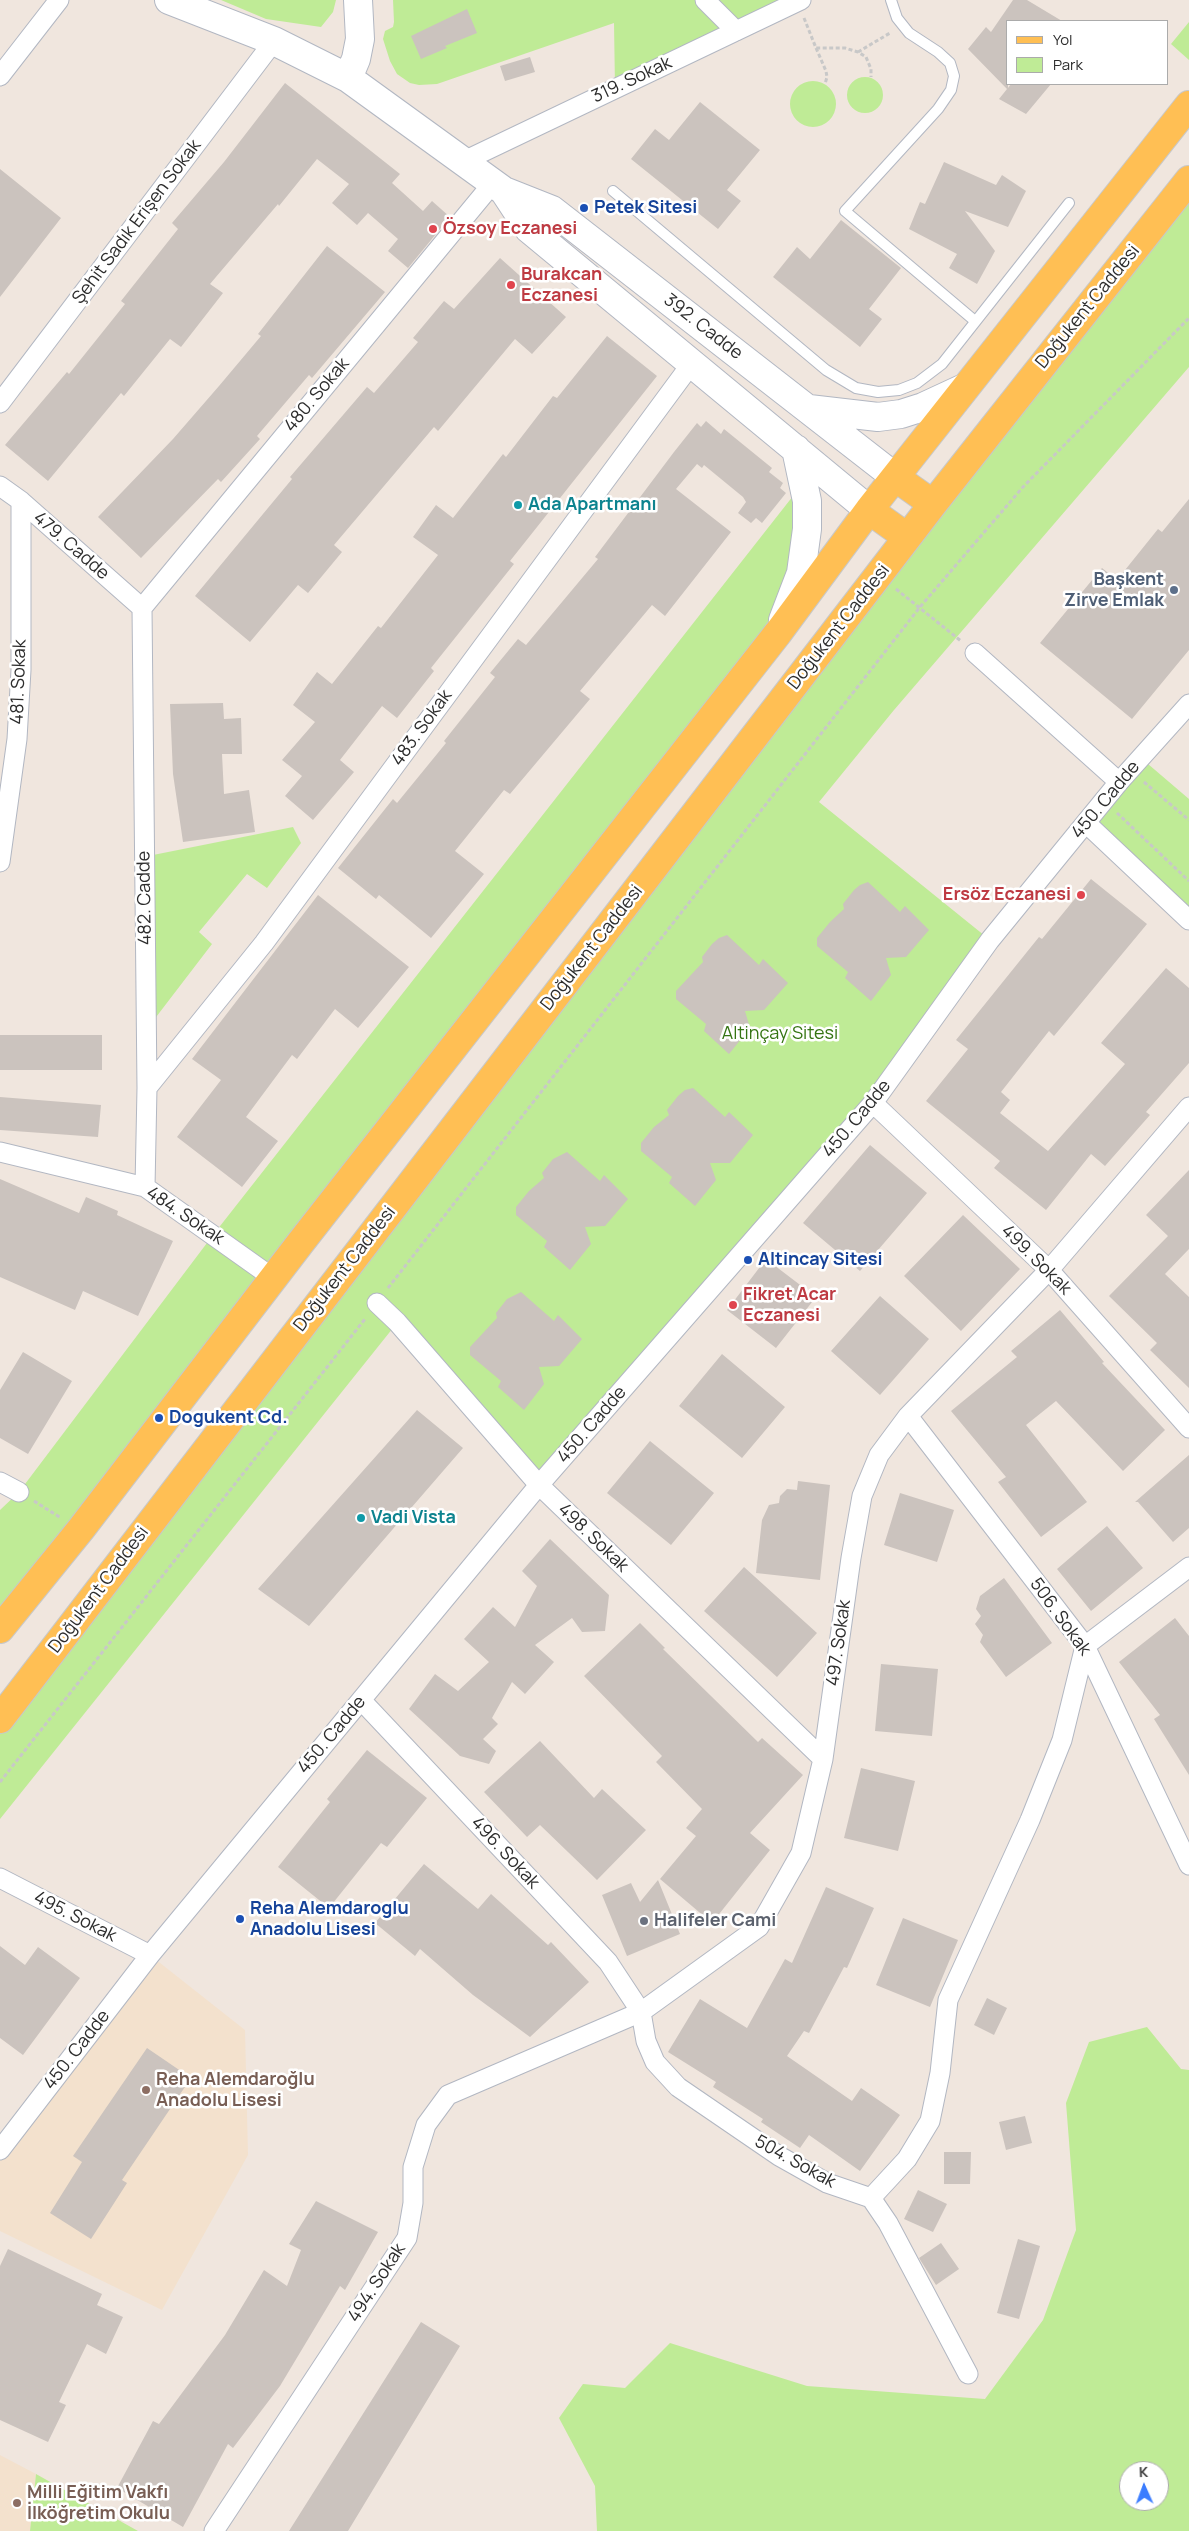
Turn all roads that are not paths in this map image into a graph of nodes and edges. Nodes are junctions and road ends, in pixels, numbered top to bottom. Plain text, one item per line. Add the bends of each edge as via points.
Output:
1 (58, 0) edge
2 (169, 0) edge
3 (358, 0) edge
4 (705, 0) edge
5 (891, 0) edge
6 (799, 1) edge
7 (736, 31) junction
8 (274, 41) junction
9 (0, 76) edge
10 (348, 78) junction
11 (1189, 105) edge
12 (464, 161) junction
13 (1189, 180) edge
14 (498, 187) junction
15 (613, 191) dead end
16 (1069, 203) dead end
17 (975, 321) junction
18 (692, 363) junction
19 (964, 388) junction
20 (0, 403) edge
21 (808, 409) junction
22 (796, 449) junction
23 (895, 477) junction
24 (0, 486) edge
25 (21, 501) junction
26 (933, 504) junction
27 (869, 510) junction
28 (908, 537) junction
29 (142, 608) junction
30 (778, 633) junction
31 (975, 653) dead end
32 (1189, 704) edge
33 (1124, 776) junction
34 (1086, 824) junction
35 (0, 862) edge
36 (1189, 920) edge
37 (147, 1088) junction
38 (873, 1103) junction
39 (1189, 1107) edge
40 (0, 1152) edge
41 (146, 1187) junction
42 (1049, 1270) junction
43 (274, 1278) junction
44 (377, 1303) road end
45 (908, 1416) junction
46 (1189, 1428) edge
47 (0, 1482) edge
48 (539, 1485) junction
49 (19, 1492) road end
50 (1189, 1567) edge
51 (0, 1629) edge
52 (1085, 1646) junction
53 (361, 1700) junction
54 (0, 1719) edge
55 (823, 1759) junction
56 (1189, 1866) edge
57 (0, 1878) edge
58 (150, 1955) junction
59 (641, 2012) junction
60 (0, 2150) edge
61 (871, 2198) junction
62 (968, 2374) dead end
63 (214, 2531) edge

1 - 9 street
2 - 8 main road, 392. Cadde
3 - 10 main road via 360,38
4 - 7 street
5 - 17 lane via 897,18 909,33 938,52 950,64 954,76 951,90 938,109 846,211
6 - 7 street, 319. Sokak
7 - 12 street, 319. Sokak
8 - 10 main road, 392. Cadde
8 - 20 street, Şehit Sadık Erişen Sokak
10 - 12 main road, 392. Cadde
11 - 19 main road
12 - 14 main road, 392. Cadde
13 - 26 main road, Doğukent Caddesi
14 - 18 main road, 392. Cadde via 529,229
14 - 21 main road, 392. Cadde via 552,210
14 - 29 street, 480. Sokak
15 - 17 lane via 826,370 856,388 878,392 899,390 917,383 942,364
16 - 17 lane
18 - 22 main road, 392. Cadde
18 - 37 street, 483. Sokak via 264,943
19 - 21 main road via 923,407 886,416 853,416
19 - 23 main road
21 - 23 main road, 392. Cadde
22 - 27 main road, 392. Cadde
22 - 30 main road via 807,501 807,529 801,573
23 - 26 main road
23 - 27 main road
24 - 25 street, 479. Cadde
25 - 29 street, 479. Cadde
25 - 35 street, 481. Sokak via 21,670 17,739
26 - 28 main road, Doğukent Caddesi
27 - 28 main road
27 - 30 main road
28 - 54 main road, Doğukent Caddesi
29 - 37 street, 482. Cadde
30 - 43 main road
31 - 33 street
32 - 33 street, 450. Cadde
33 - 34 street, 450. Cadde
34 - 36 street
34 - 38 street, 450. Cadde via 990,940
37 - 41 street, 482. Cadde
38 - 42 street, 499. Sokak
38 - 48 street, 450. Cadde
39 - 42 street, 497. Sokak
40 - 41 street, 484. Sokak
41 - 43 street, 484. Sokak
42 - 45 street, 497. Sokak
42 - 46 street, 499. Sokak
43 - 51 main road via 81,1530
44 - 48 street, 498. Sokak
45 - 52 street, 506. Sokak
45 - 55 street, 497. Sokak via 879,1455 862,1496
47 - 49 street
48 - 53 street, 450. Cadde
48 - 55 street, 498. Sokak
50 - 52 street
52 - 56 street, 506. Sokak
52 - 61 street via 1062,1740 1030,1820 948,2000 940,2073 930,2121 907,2159
53 - 58 street, 450. Cadde
53 - 59 street, 496. Sokak via 608,1962
55 - 59 street, 497. Sokak via 801,1853 759,1927
57 - 58 street, 495. Sokak
58 - 60 street, 450. Cadde
59 - 61 street, 504. Sokak via 646,2041 655,2062 678,2087 779,2156 827,2183
59 - 63 street, 494. Sokak via 448,2095 426,2125 413,2167 413,2203 407,2238
61 - 62 street via 888,2222

